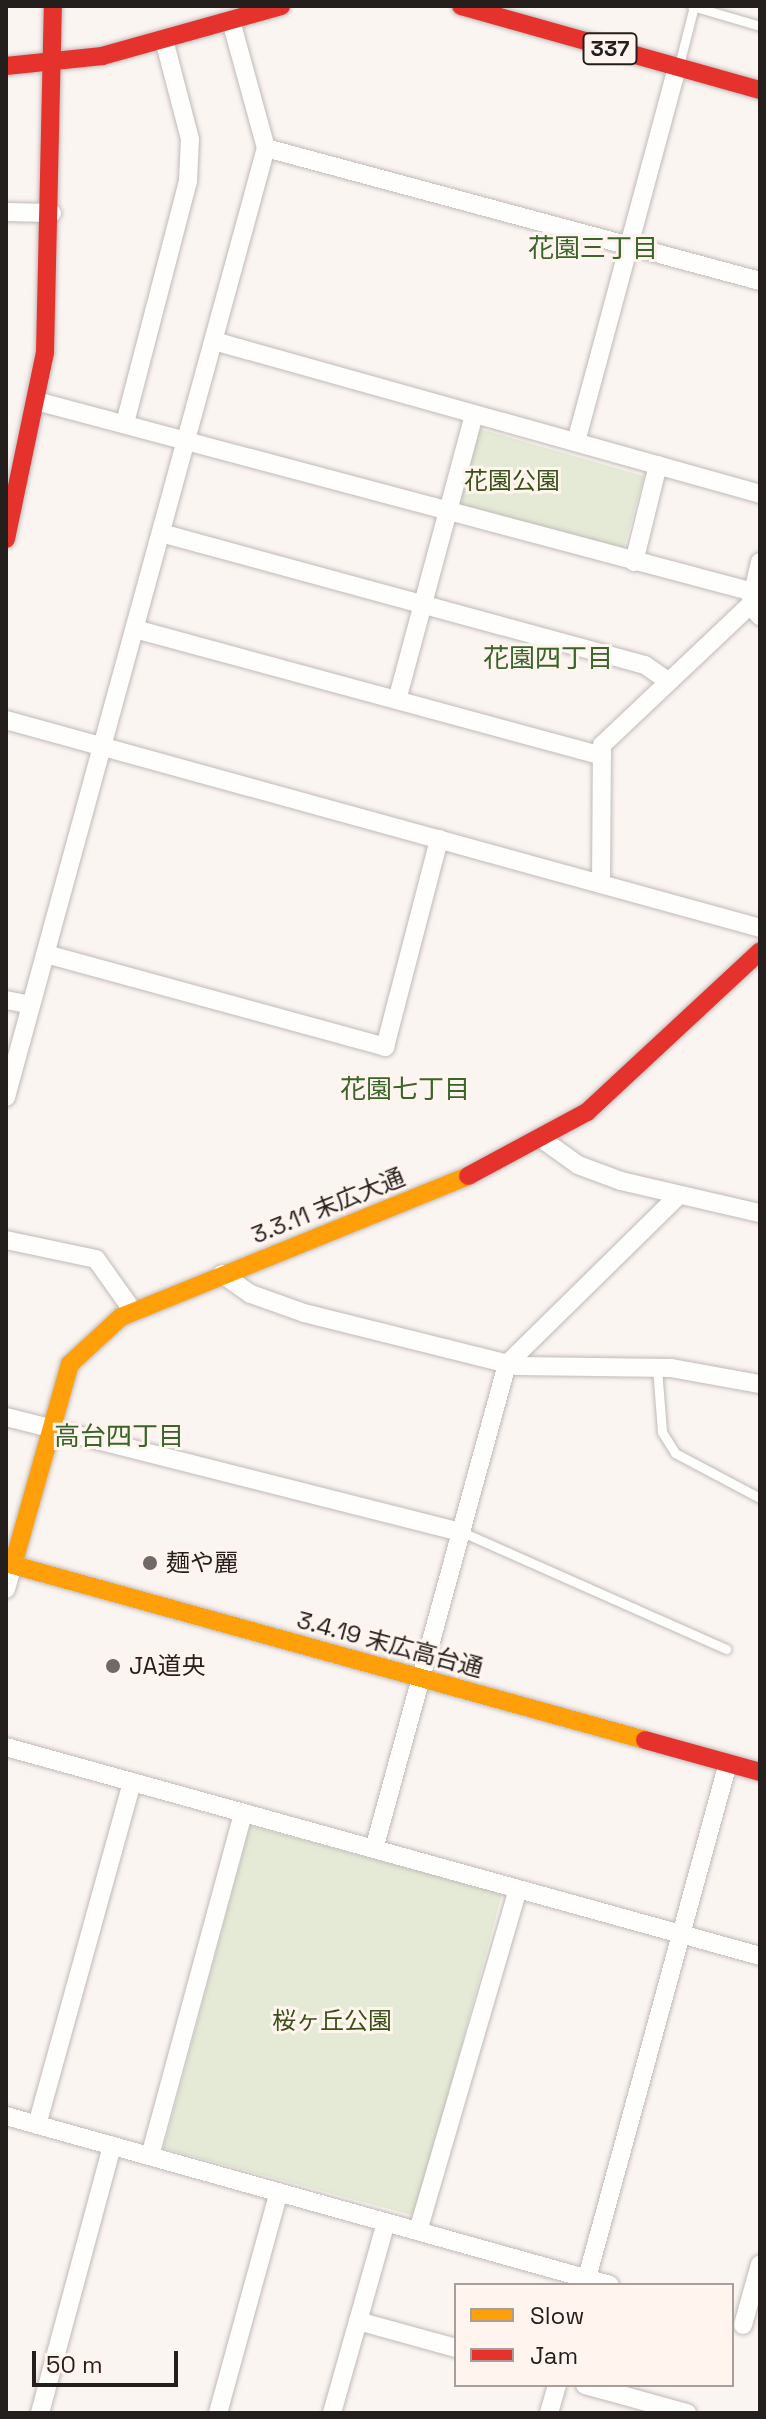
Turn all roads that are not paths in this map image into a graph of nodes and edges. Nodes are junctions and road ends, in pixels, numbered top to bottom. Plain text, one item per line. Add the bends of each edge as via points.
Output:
1 (281, 6) edge
2 (461, 6) edge
3 (693, 6) edge
4 (53, 13) edge
5 (231, 21) junction
6 (760, 26) edge
7 (164, 40) junction
8 (52, 61) junction
9 (6, 66) edge
10 (677, 68) junction
11 (760, 90) edge
12 (266, 148) junction
13 (6, 212) edge
14 (52, 213) junction
15 (629, 246) junction
16 (760, 281) edge
17 (214, 341) junction
18 (40, 402) junction
19 (474, 414) junction
20 (125, 423) junction
21 (187, 438) junction
22 (576, 442) junction
23 (658, 465) junction
24 (760, 494) edge
25 (448, 514) junction
26 (161, 533) junction
27 (6, 539) edge
28 (634, 562) junction
29 (760, 562) edge
30 (754, 604) edge
31 (423, 605) junction
32 (135, 629) junction
33 (669, 682) junction
34 (397, 700) junction
35 (6, 720) edge
36 (103, 747) junction
37 (602, 756) junction
38 (439, 839) junction
39 (601, 884) junction
40 (760, 928) edge
41 (760, 951) edge
42 (46, 954) junction
43 (6, 1000) edge
44 (31, 1005) junction
45 (6, 1097) edge
46 (542, 1139) junction
47 (679, 1195) junction
48 (760, 1213) edge
49 (6, 1240) edge
50 (222, 1274) junction
51 (133, 1311) junction
52 (507, 1364) junction
53 (657, 1368) junction
54 (760, 1384) edge
55 (6, 1417) edge
56 (50, 1429) junction
57 (760, 1498) edge
58 (462, 1532) junction
59 (10, 1564) edge
60 (6, 1589) edge
61 (726, 1649) dead end
62 (423, 1678) junction
63 (6, 1747) edge
64 (728, 1763) junction
65 (760, 1772) edge
66 (132, 1782) junction
67 (243, 1813) junction
68 (374, 1849) junction
69 (518, 1889) junction
70 (681, 1934) junction
71 (760, 1956) edge
72 (6, 2116) edge
73 (37, 2125) junction
74 (112, 2146) junction
75 (150, 2156) junction
76 (279, 2192) junction
77 (386, 2222) junction
78 (418, 2231) junction
79 (760, 2264) edge
80 (586, 2282) edge
81 (358, 2321) junction
82 (745, 2326) edge
83 (454, 2347) edge
84 (556, 2387) edge
85 (592, 2387) edge
86 (336, 2412) edge
87 (40, 2413) edge
88 (218, 2413) edge
89 (549, 2413) edge
90 (687, 2413) edge

1 - 5 main road
2 - 10 main road, 337
3 - 6 lane
3 - 10 lane
4 - 8 main road
5 - 7 main road
5 - 12 street
7 - 8 main road
7 - 20 street via 190,139 188,181
8 - 9 main road
8 - 14 main road
10 - 11 main road, 337
10 - 15 street
12 - 15 street
12 - 17 street
13 - 14 street
14 - 18 main road
15 - 16 street
15 - 22 street
17 - 19 street
17 - 21 street
18 - 20 street
18 - 27 main road
19 - 22 street
19 - 25 street
20 - 21 street
21 - 25 street
21 - 26 street
22 - 23 street
23 - 24 street
23 - 28 street
25 - 28 street
25 - 31 street
26 - 31 street
26 - 32 street
28 - 30 street
29 - 30 street
30 - 33 street
31 - 33 street via 645,665
31 - 34 street
32 - 34 street
32 - 36 street
33 - 37 street via 602,745
34 - 37 street
35 - 36 street
36 - 38 street
36 - 42 street
37 - 39 street
38 - 39 street
38 - 42 street via 385,1047
39 - 40 street
41 - 46 main road, 3.3.11 末広大通 via 587,1112
42 - 44 street
43 - 44 street
44 - 45 street
46 - 47 street via 578,1165
46 - 50 main road, 3.3.11 末広大通
47 - 48 street
47 - 52 street
49 - 51 street via 96,1259
50 - 51 main road, 3.3.11 末広大通
50 - 52 street via 251,1294 304,1313
51 - 56 main road, 3.3.11 末広大通 via 70,1364
52 - 53 street
52 - 58 street
53 - 54 street
53 - 57 lane via 662,1432 675,1453
55 - 56 street
56 - 58 street
56 - 59 main road, 3.3.11 末広大通
58 - 61 lane
58 - 62 street
59 - 60 street
59 - 62 main road, 3.4.19 末広高台通
62 - 64 main road, 3.4.19 末広高台通
62 - 68 street
63 - 66 street
64 - 65 main road, 3.4.19 末広高台通
64 - 70 street
66 - 67 street
66 - 73 street
67 - 68 street
67 - 75 street
68 - 69 street
69 - 70 street
69 - 78 street
70 - 71 street
70 - 80 street
72 - 73 street
73 - 74 street
74 - 75 street
74 - 87 street
75 - 76 street
76 - 77 street
76 - 88 street
77 - 78 street
77 - 81 street
78 - 80 street
79 - 82 street
81 - 83 street
81 - 86 street
84 - 89 street
85 - 90 street

